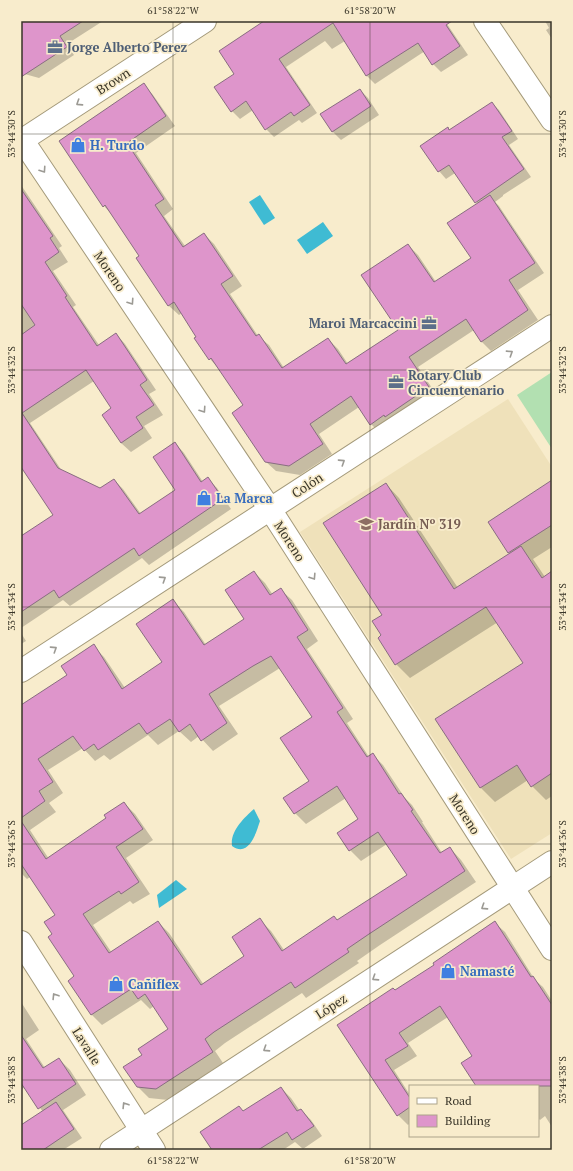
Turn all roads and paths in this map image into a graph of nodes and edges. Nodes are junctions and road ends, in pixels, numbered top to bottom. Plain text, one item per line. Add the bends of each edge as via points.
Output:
1 (205, 21) edge
2 (485, 21) edge
3 (552, 120) edge
4 (21, 140) edge
5 (552, 326) edge
6 (270, 509) junction
7 (21, 671) edge
8 (552, 862) edge
9 (512, 888) junction
10 (21, 942) edge
11 (552, 949) edge
12 (141, 1130) junction
13 (111, 1150) edge
14 (154, 1150) edge

1 -> 4 street, Brown
2 - 3 street
4 -> 6 street, Moreno
6 -> 5 street, Colón
7 -> 6 street, Colón
6 -> 9 street, Moreno
8 - 9 street, López
9 - 11 street, Moreno
9 -> 12 street, López
12 -> 10 street, Lavalle
12 - 13 street, López
12 - 14 street, Lavalle

